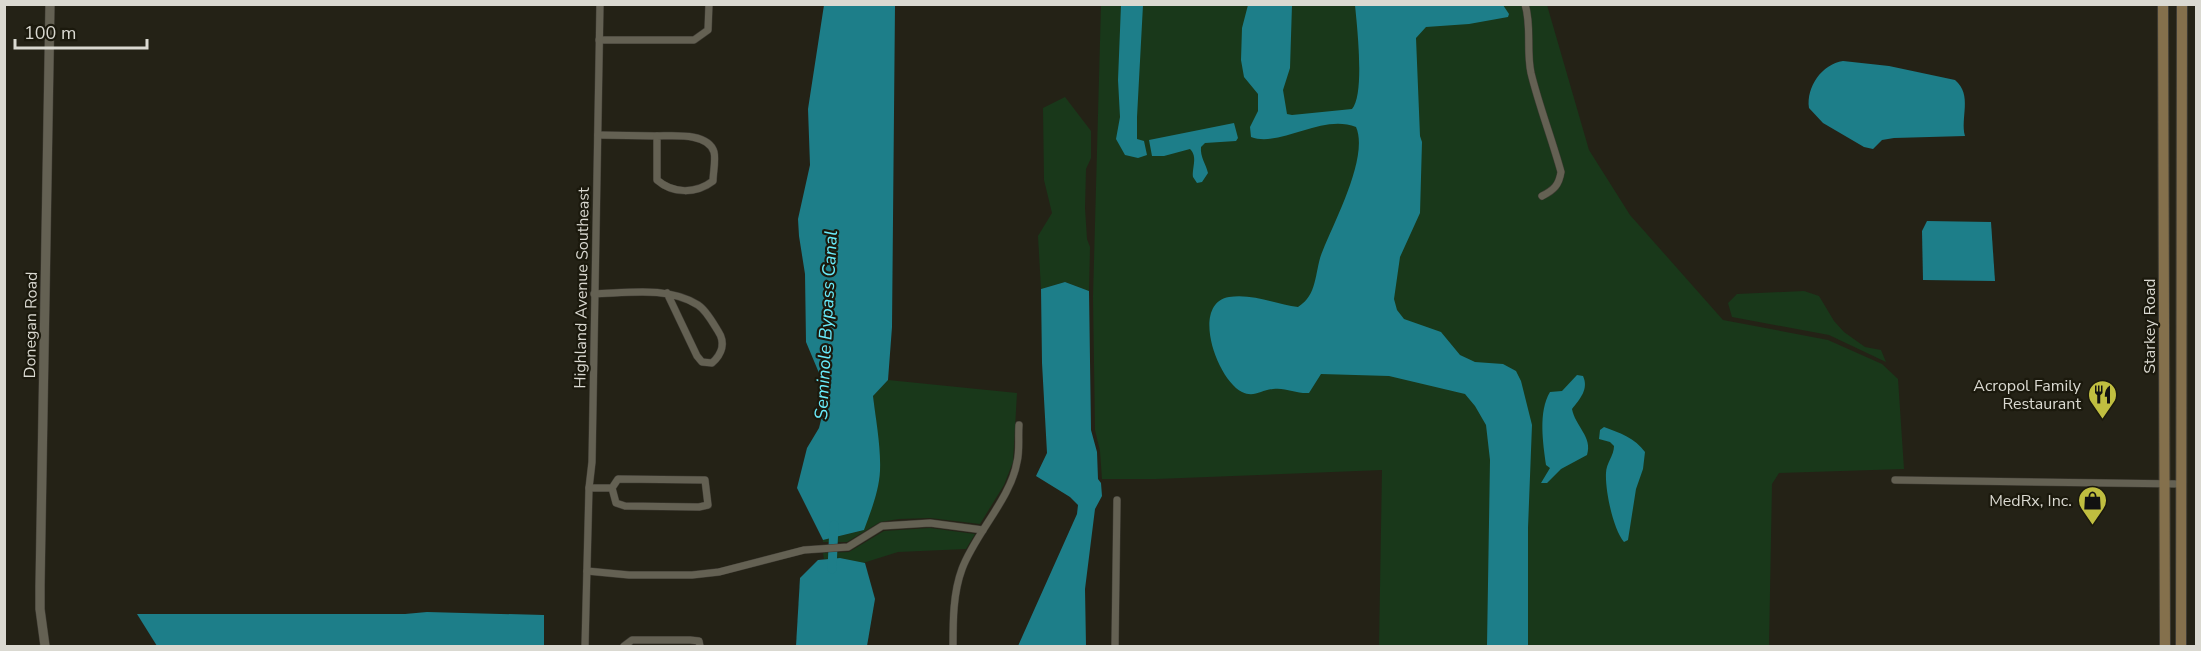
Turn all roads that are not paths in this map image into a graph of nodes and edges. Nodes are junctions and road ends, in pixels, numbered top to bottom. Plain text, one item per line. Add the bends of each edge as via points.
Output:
1 (50, 4) edge
2 (600, 4) edge
3 (709, 4) edge
4 (1525, 4) edge
5 (2163, 4) edge
6 (2182, 4) edge
7 (599, 40) junction
8 (597, 135) junction
9 (657, 136) junction
10 (1542, 196) dead end
11 (667, 292) junction
12 (594, 294) junction
13 (1019, 425) dead end
14 (1895, 480) dead end
15 (2164, 484) junction
16 (2181, 484) junction
17 (589, 488) junction
18 (612, 488) junction
19 (1117, 500) dead end
20 (983, 530) junction
21 (587, 571) junction
22 (45, 646) edge
23 (585, 646) edge
24 (624, 646) edge
25 (699, 646) edge
26 (953, 646) edge
27 (1115, 646) edge
28 (2164, 646) edge
29 (2181, 646) edge

1 - 22 street, Donegan Road via 40,586
2 - 7 street, Highland Avenue Southeast
3 - 7 street via 708,30 693,40
4 - 10 street via 1532,74 1561,172 1553,190
5 - 15 main road, Starkey Road
6 - 16 main road, Starkey Road
7 - 8 street, Highland Avenue Southeast
8 - 9 street
8 - 12 street, Highland Avenue Southeast
9 - 9 street via 657,180 667,188 695,190 713,181 714,152 708,144 698,138
11 - 11 street via 697,356 702,362 712,363 720,356 721,336 700,306
11 - 12 street
12 - 17 street, Highland Avenue Southeast
13 - 20 street via 1017,463 1008,488
14 - 15 street
15 - 16 street
15 - 28 main road, Starkey Road
16 - 29 main road, Starkey Road
17 - 18 street
17 - 21 street, Highland Avenue Southeast
18 - 18 street via 616,503 625,507 708,505 705,480 618,479
19 - 27 street
20 - 21 street via 930,523 882,526 848,547 804,550 719,572 629,575
20 - 26 street via 962,570 955,603
21 - 23 street, Highland Avenue Southeast
24 - 25 street via 632,640 690,640 699,641

